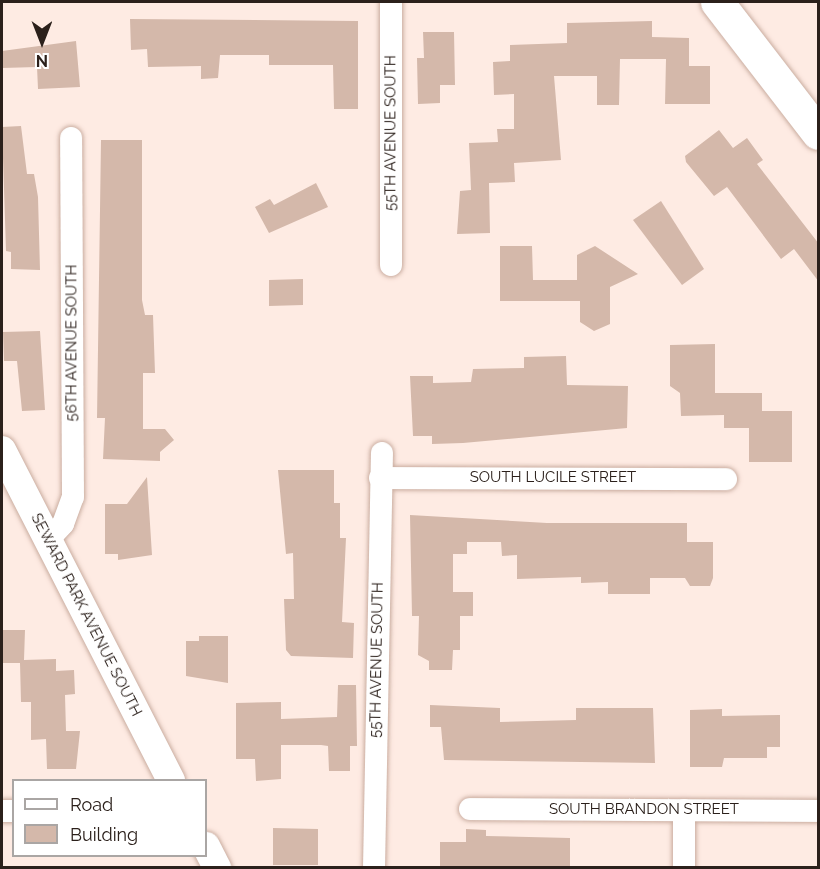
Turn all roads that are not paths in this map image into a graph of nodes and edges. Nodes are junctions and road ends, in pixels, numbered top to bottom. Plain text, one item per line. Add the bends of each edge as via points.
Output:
1 (391, 2) edge
2 (717, 2) edge
3 (819, 133) edge
4 (72, 138) dead end
5 (391, 265) dead end
6 (2, 450) edge
7 (382, 453) dead end
8 (380, 478) junction
9 (726, 479) dead end
10 (48, 540) junction
11 (170, 779) edge
12 (470, 809) dead end
13 (684, 810) junction
14 (819, 811) edge
15 (207, 848) edge
16 (217, 867) edge
17 (374, 867) edge
18 (684, 867) edge

1 - 5 street, 55TH AVENUE SOUTH
2 - 3 main road
4 - 10 street, 56TH AVENUE SOUTH via 72,497 63,524
6 - 10 street, SEWARD PARK AVENUE SOUTH
7 - 8 street, 55TH AVENUE SOUTH
8 - 9 street, SOUTH LUCILE STREET
8 - 17 street, 55TH AVENUE SOUTH
10 - 11 street, SEWARD PARK AVENUE SOUTH
12 - 13 street, SOUTH BRANDON STREET
13 - 14 street, SOUTH BRANDON STREET
13 - 18 street
15 - 16 street

